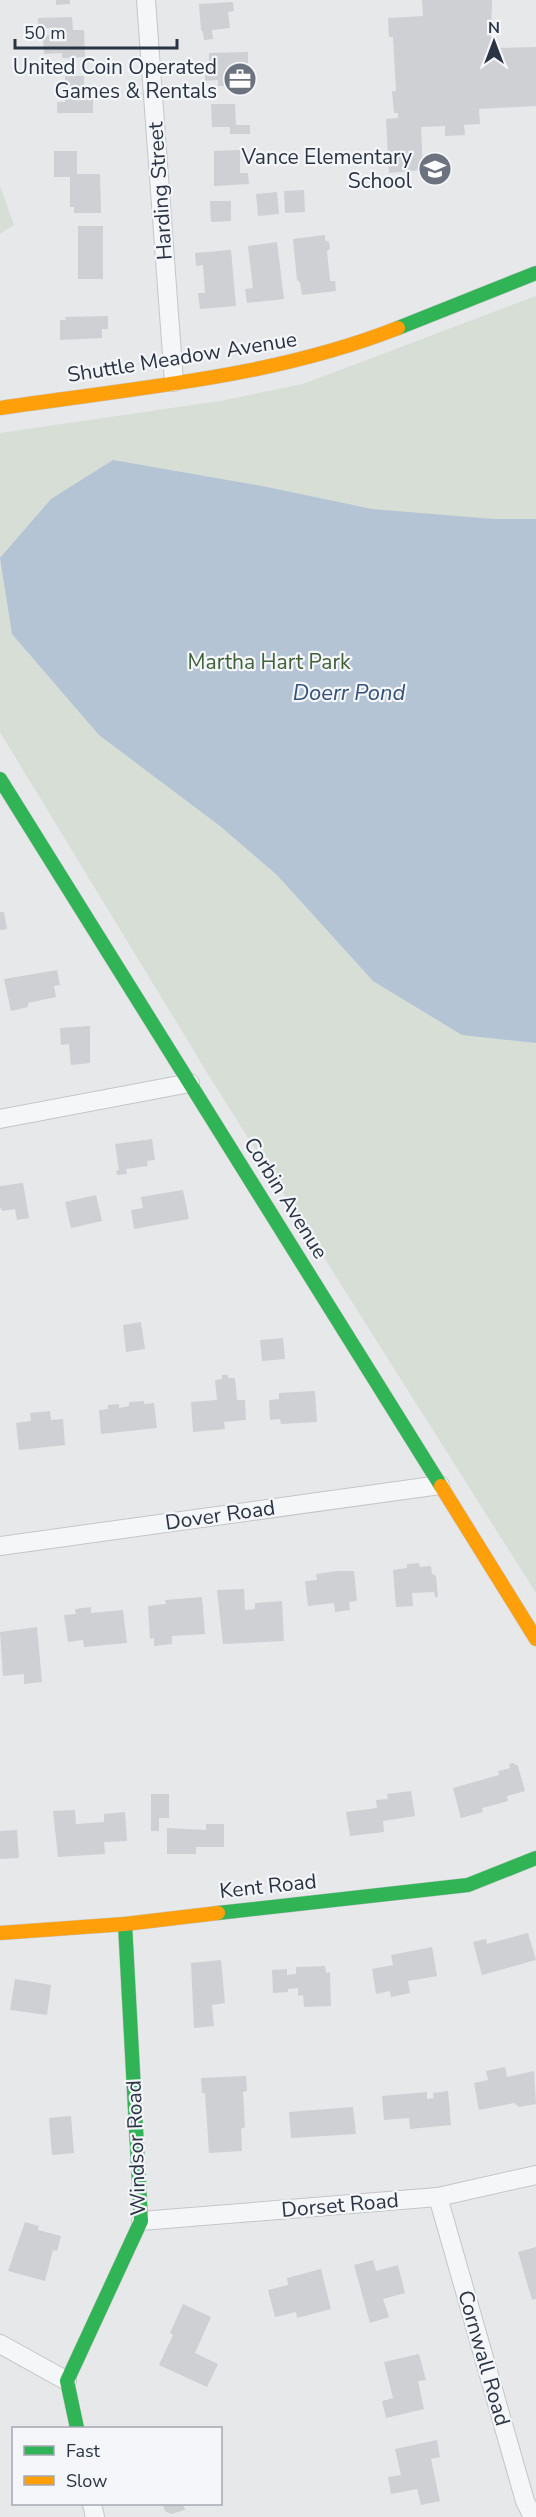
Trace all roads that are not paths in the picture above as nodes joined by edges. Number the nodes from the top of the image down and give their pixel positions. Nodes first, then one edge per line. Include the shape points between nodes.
1 (146, 0) edge
2 (536, 273) edge
3 (174, 382) junction
4 (0, 408) edge
5 (0, 779) edge
6 (190, 1083) junction
7 (0, 1119) edge
8 (440, 1485) junction
9 (0, 1546) edge
10 (536, 1639) edge
11 (536, 1858) edge
12 (125, 1924) junction
13 (0, 1933) edge
14 (536, 2175) edge
15 (438, 2197) junction
16 (141, 2221) junction
17 (0, 2344) edge
18 (67, 2381) junction
19 (77, 2427) edge
20 (533, 2517) edge

1 - 3 street, Harding Street
2 - 3 street, Shuttle Meadow Avenue via 379,335 311,357 253,371
3 - 4 street, Shuttle Meadow Avenue
5 - 6 street, Corbin Avenue
6 - 7 street
6 - 8 street, Corbin Avenue
8 - 9 street, Dover Road
8 - 10 street, Corbin Avenue
11 - 12 street, Kent Road via 468,1885
12 - 13 street, Kent Road
12 - 16 street, Windsor Road
14 - 15 street, Dorset Road
15 - 16 street, Dorset Road
15 - 20 street, Cornwall Road via 525,2501
16 - 18 street, Windsor Road
17 - 18 street
18 - 19 street

